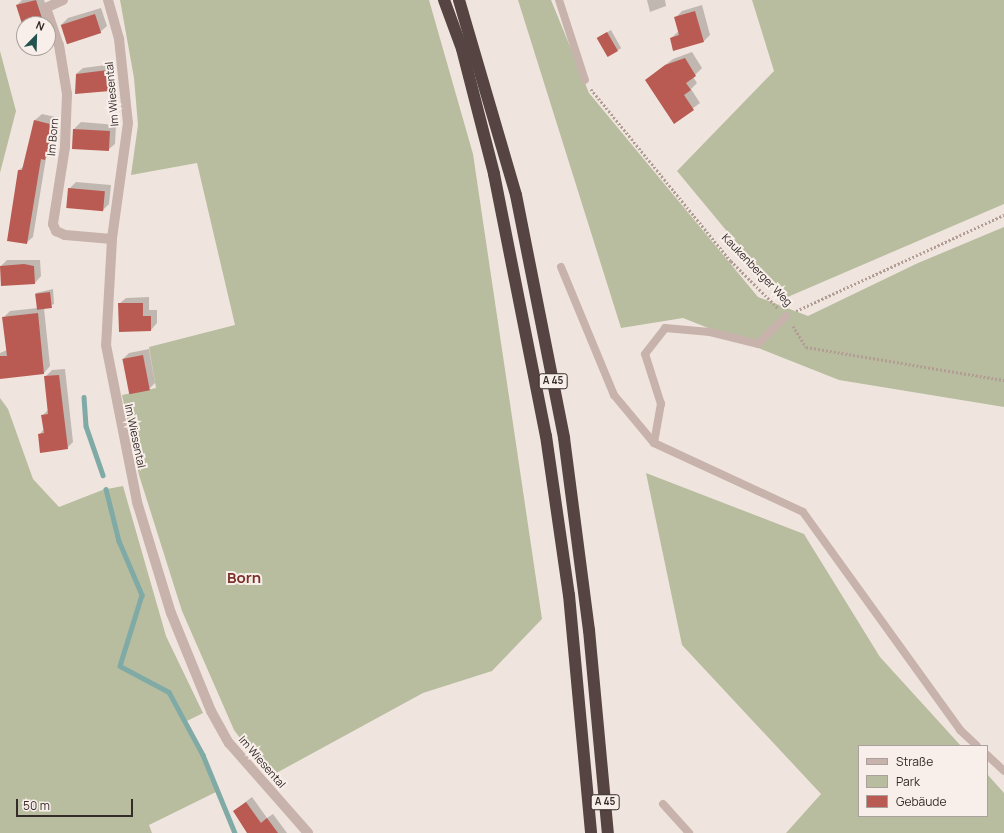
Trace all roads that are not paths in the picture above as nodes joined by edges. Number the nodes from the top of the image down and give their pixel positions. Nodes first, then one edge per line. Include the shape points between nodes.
1 (63, 0) edge
2 (108, 0) edge
3 (444, 0) edge
4 (459, 0) edge
5 (559, 0) edge
6 (585, 80) road end
7 (112, 239) junction
8 (561, 267) dead end
9 (786, 316) road end
10 (654, 443) junction
11 (976, 745) edge
12 (988, 756) edge
13 (1004, 770) edge
14 (664, 804) dead end
15 (308, 833) edge
16 (591, 833) edge
17 (608, 833) edge
18 (689, 833) edge

1 - 7 street, Im Born via 46,8 59,45 67,94 65,147 53,224 56,231 65,235
2 - 7 street, Im Wiesental via 119,39 128,123
3 - 16 highway, A 45 via 462,49 494,174 546,436 569,595
4 - 17 highway, A 45 via 516,195 564,438 589,630
5 - 6 lane
7 - 15 street, Im Wiesental via 106,338 114,395 137,502 170,613 211,711 229,743
8 - 10 lane via 614,396
9 - 10 lane via 758,344 710,332 665,328 645,354 661,404
10 - 11 lane via 803,512 960,730
12 - 13 lane
14 - 18 lane

